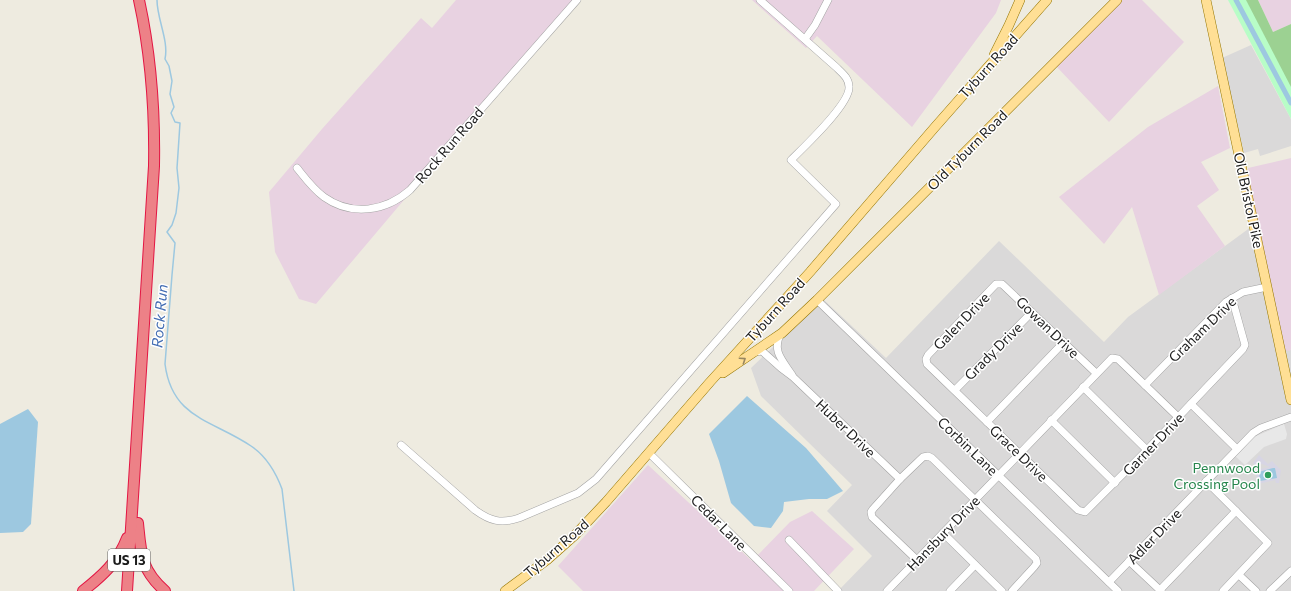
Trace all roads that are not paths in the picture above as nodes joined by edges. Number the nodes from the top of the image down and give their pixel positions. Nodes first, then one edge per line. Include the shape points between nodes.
1 (139, 0) edge
2 (145, 0) edge
3 (577, 0) edge
4 (760, 0) edge
5 (828, 0) edge
6 (1020, 0) edge
7 (1048, 0) edge
8 (1117, 0) edge
9 (1206, 0) edge
10 (804, 39) junction
11 (983, 72) junction
12 (297, 168) dead end
13 (998, 283) joint
14 (1267, 287) junction
15 (1232, 298) junction
16 (817, 300) junction
17 (1032, 312) junction
18 (782, 333) junction
19 (1064, 342) junction
20 (755, 352) junction
21 (926, 359) joint
22 (1096, 373) junction
23 (793, 376) junction
24 (710, 382) junction
25 (1289, 383) edge
26 (1145, 385) junction
27 (1083, 387) junction
28 (955, 390) junction
29 (1291, 400) edge
30 (1190, 404) junction
31 (1178, 417) junction
32 (1291, 417) edge
33 (1051, 420) junction
34 (987, 422) junction
35 (401, 445) dead end
36 (1237, 449) junction
37 (1147, 450) junction
38 (649, 453) junction
39 (1019, 453) junction
40 (998, 475) junction
41 (900, 479) junction
42 (1206, 481) junction
43 (1115, 483) junction
44 (975, 499) junction
45 (1236, 511) junction
46 (134, 526) junction
47 (942, 534) junction
48 (789, 540) dead end
49 (917, 560) junction
50 (1129, 561) junction
51 (975, 565) junction
52 (1291, 571) edge
53 (1239, 575) junction
54 (1109, 582) junction
55 (83, 591) edge
56 (127, 591) edge
57 (133, 591) edge
58 (165, 591) edge
59 (505, 591) edge
60 (789, 591) edge
61 (838, 591) edge
62 (887, 591) edge
63 (950, 591) edge
64 (1002, 591) edge
65 (1012, 591) edge
66 (1118, 591) edge
67 (1160, 591) edge
68 (1223, 591) edge
69 (1256, 591) edge
70 (1270, 591) edge

1 - 46 highway, US 13 via 151,77 154,148
2 - 46 highway, US 13 via 157,77 161,148
3 - 12 street, Rock Run Road via 410,190 398,199 374,209 341,206 317,191
4 - 10 street
5 - 10 street
6 - 11 main road
7 - 11 main road, Tyburn Road
8 - 16 main road, Old Tyburn Road
9 - 14 main road, Old Bristol Pike
10 - 35 street via 846,77 850,89 844,103 791,160 836,204 596,479 578,493 514,520 500,522 475,510
11 - 24 main road, Tyburn Road via 810,272
13 - 17 street, Gowan Drive
13 - 21 street, Galen Drive
14 - 15 street, Graham Drive via 1243,292
14 - 25 main road, Old Bristol Pike
15 - 26 street, Graham Drive
15 - 30 street, Garner Drive via 1245,346
16 - 18 main road, Old Tyburn Road
16 - 40 street, Corbin Lane
17 - 19 street, Gowan Drive
17 - 28 street, Grady Drive
18 - 20 main road, Old Tyburn Road
18 - 23 street, Huber Drive via 777,342 777,349
19 - 22 street, Gowan Drive
19 - 34 street
20 - 23 street, Huber Drive via 762,351
24 -> 20 main road, Old Tyburn Road
21 - 28 street, Grace Drive
22 - 26 street, Hansbury Drive via 1110,359 1115,358
22 - 27 street, Hansbury Drive
23 - 41 street, Huber Drive
24 - 38 main road, Tyburn Road
25 - 29 main road, Old Bristol Pike
26 - 31 street
27 - 33 street, Hansbury Drive
27 - 37 street
28 - 34 street, Grace Drive
30 - 31 street, Garner Drive
30 - 36 street, Garner Drive
31 - 37 street, Garner Drive
32 - 36 street, Adler Drive via 1256,430
33 - 39 street, Hansbury Drive
33 - 43 street
34 - 39 street, Grace Drive
36 - 42 street, Adler Drive
37 - 43 street, Garner Drive
38 - 59 main road, Tyburn Road via 574,536
38 - 60 street, Cedar Lane
39 - 40 street, Hansbury Drive
39 - 43 street, Grace Drive via 1081,512 1088,510
40 - 44 street, Hansbury Drive
40 - 54 street, Corbin Lane
41 - 44 street via 923,457 928,456
41 - 49 street via 872,509 872,517
42 - 45 street
42 - 50 street, Adler Drive
44 - 47 street, Hansbury Drive
44 - 65 street via 1035,557 1037,563
45 - 53 street via 1268,543
45 - 67 street
46 - 55 highway via 112,565
46 - 56 highway, US 13
46 - 57 highway, US 13
46 - 58 highway via 145,566 152,578
47 - 49 street, Hansbury Drive
47 - 51 street
48 - 61 street
49 - 62 street, Hansbury Drive
50 - 54 street, Adler Drive
50 - 67 street
51 - 63 street
51 - 64 street
52 - 70 street
53 - 68 street
53 - 69 street
54 - 66 street, Corbin Lane

